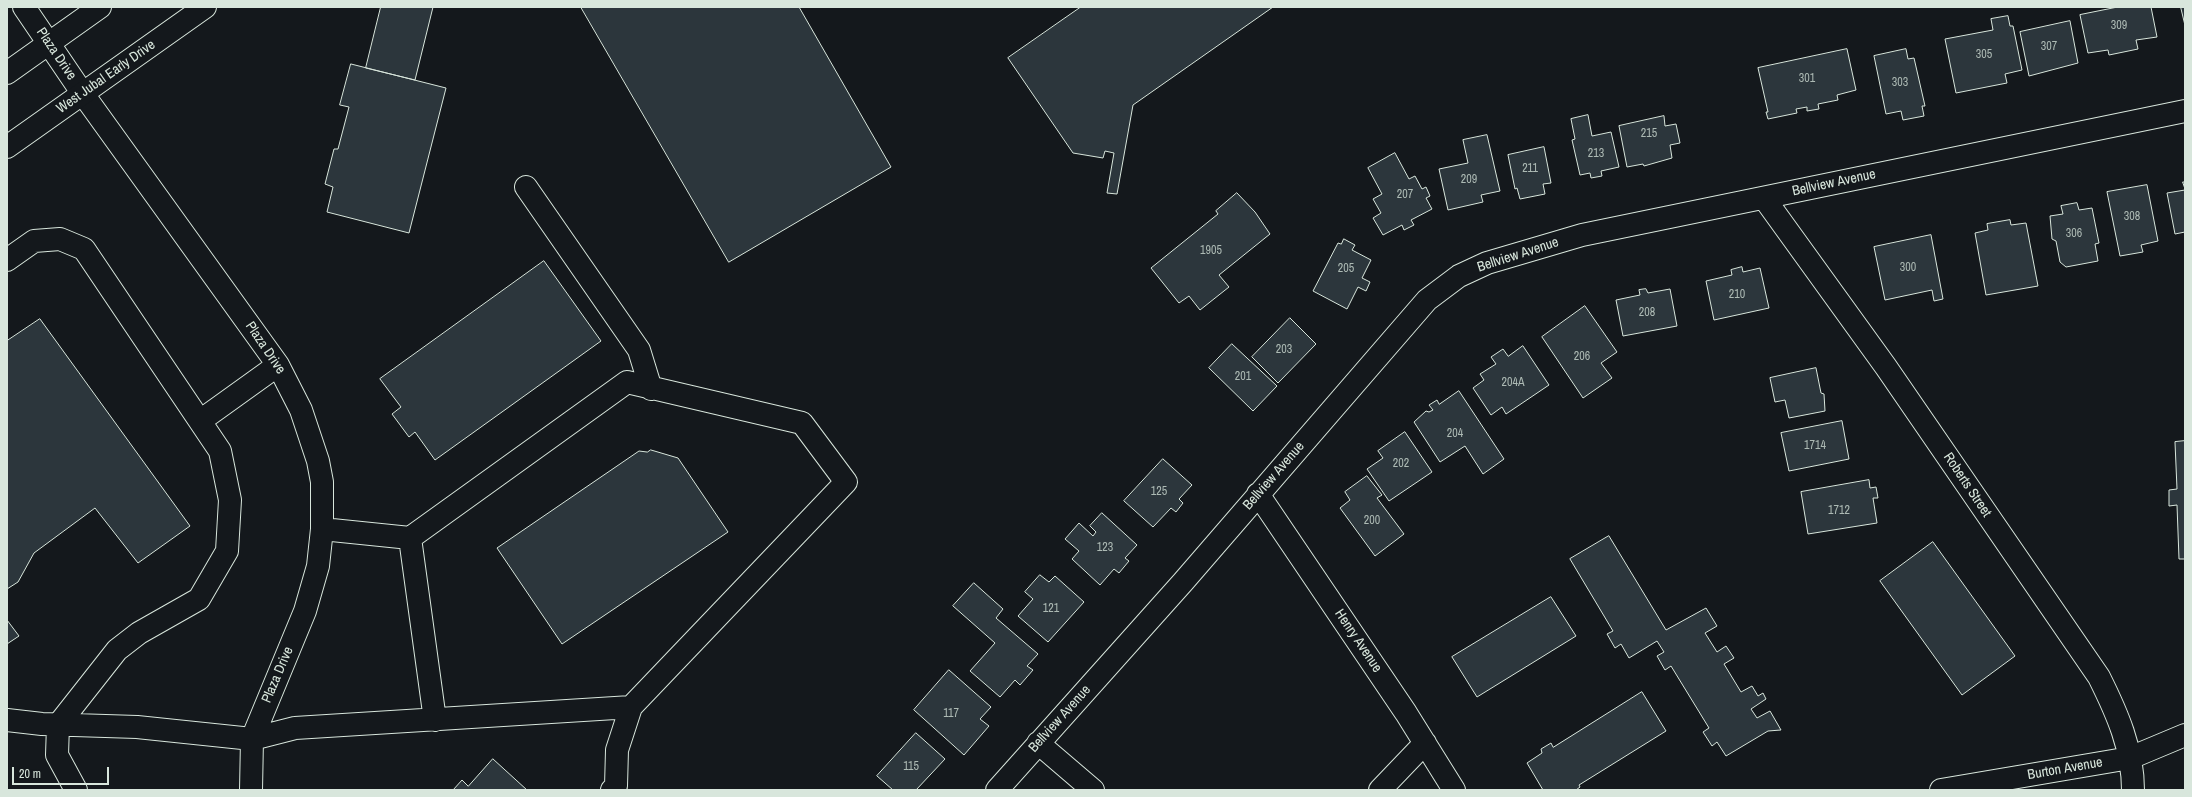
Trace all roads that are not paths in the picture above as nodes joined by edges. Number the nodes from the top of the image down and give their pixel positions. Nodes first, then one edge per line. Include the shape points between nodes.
1 (24, 7) edge
2 (100, 7) edge
3 (205, 7) edge
4 (49, 43) junction
5 (7, 73) edge
6 (83, 94) junction
7 (2185, 111) edge
8 (7, 147) edge
9 (526, 187) dead end
10 (1764, 198) junction
11 (7, 260) edge
12 (278, 365) junction
13 (651, 389) junction
14 (200, 421) junction
15 (1258, 494) junction
16 (322, 529) junction
17 (410, 538) junction
18 (631, 707) junction
19 (7, 720) edge
20 (435, 720) junction
21 (58, 724) junction
22 (2185, 735) edge
23 (252, 739) junction
24 (1038, 743) junction
25 (1425, 743) junction
26 (2130, 758) junction
27 (70, 788) edge
28 (251, 790) edge
29 (612, 790) edge
30 (997, 790) edge
31 (1092, 790) edge
32 (1380, 790) edge
33 (1454, 790) edge
34 (1941, 790) edge
35 (2133, 790) edge

1 - 4 street, Plaza Drive
2 - 4 street
3 - 6 street, West Jubal Early Drive
4 - 5 street
4 - 6 street, Plaza Drive
6 - 8 street, West Jubal Early Drive
6 - 12 street, Plaza Drive
7 - 10 street, Bellview Avenue
9 - 13 street via 639,350
10 - 15 street, Bellview Avenue via 1582,235 1487,263 1459,276 1427,300
10 - 26 street, Roberts Street via 1886,367 2099,677 2118,716
11 - 14 street via 34,241 60,239 84,249
12 - 14 street
12 - 16 street, Plaza Drive via 301,410 318,461 322,482
13 - 17 street via 627,382
13 - 18 street via 802,423 846,482
14 - 21 street via 220,451 230,500 227,551 199,599 139,633 117,650
15 - 24 street, Bellview Avenue
15 - 25 street, Henry Avenue
16 - 17 street
16 - 23 street, Plaza Drive via 318,566 305,611
17 - 20 street
18 - 20 street
18 - 29 street via 616,750 616,786
19 - 21 street
20 - 23 street via 295,728
21 - 23 street via 137,727
21 - 27 street via 57,755
22 - 26 street, Burton Avenue
23 - 28 street
24 - 30 street, Bellview Avenue
24 - 31 street
25 - 32 street
25 - 33 street, Henry Avenue
26 - 34 street, Burton Avenue
26 - 35 street, Roberts Street

